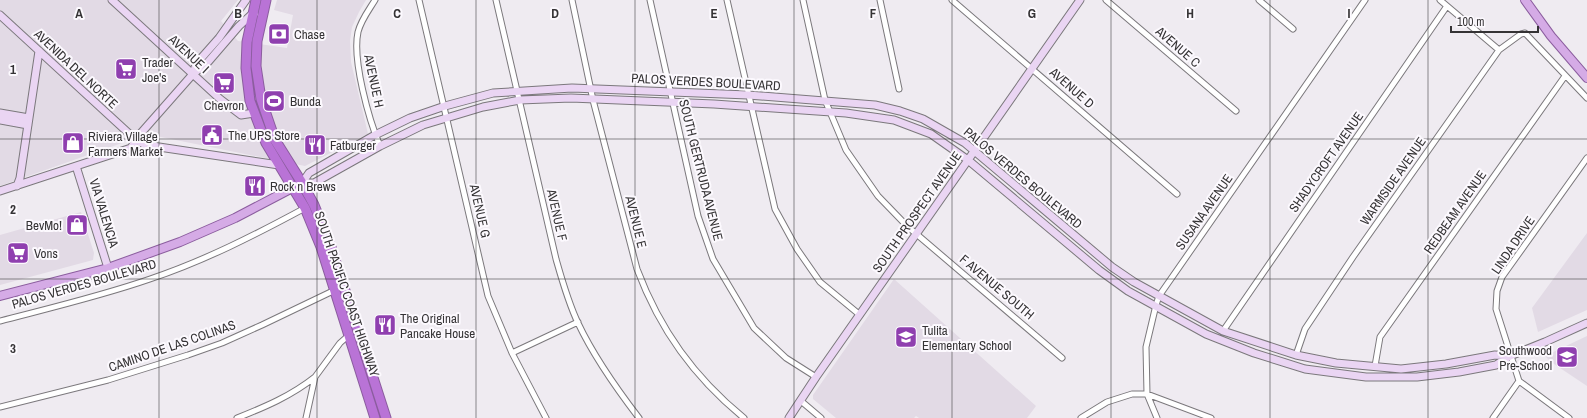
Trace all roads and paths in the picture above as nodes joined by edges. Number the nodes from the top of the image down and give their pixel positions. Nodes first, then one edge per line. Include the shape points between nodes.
1 (112, 0) edge
2 (246, 0) edge
3 (256, 0) edge
4 (266, 0) edge
5 (375, 0) edge
6 (419, 0) edge
7 (496, 0) edge
8 (572, 0) edge
9 (650, 0) edge
10 (727, 0) edge
11 (803, 0) edge
12 (880, 0) edge
13 (952, 0) edge
14 (1080, 0) edge
15 (1106, 0) edge
16 (1259, 0) edge
17 (1365, 0) edge
18 (1440, 0) edge
19 (1525, 0) edge
20 (1447, 6) junction
21 (262, 13) junction
22 (251, 15) junction
23 (0, 16) edge
24 (1293, 29) dead end
25 (1499, 50) junction
26 (39, 51) junction
27 (1032, 68) junction
28 (193, 74) junction
29 (1565, 76) junction
30 (1587, 78) edge
31 (591, 89) junction
32 (899, 89) dead end
33 (518, 90) junction
34 (670, 91) junction
35 (748, 95) junction
36 (1587, 98) edge
37 (520, 100) junction
38 (593, 100) junction
39 (825, 100) junction
40 (672, 103) junction
41 (444, 106) junction
42 (750, 107) junction
43 (1236, 111) dead end
44 (830, 112) junction
45 (0, 113) edge
46 (254, 113) junction
47 (446, 117) junction
48 (0, 120) edge
49 (28, 122) junction
50 (272, 133) junction
51 (375, 135) junction
52 (136, 140) junction
53 (380, 146) junction
54 (974, 151) junction
55 (1587, 158) edge
56 (968, 160) junction
57 (279, 165) junction
58 (76, 166) junction
59 (302, 183) junction
60 (17, 186) junction
61 (293, 187) junction
62 (0, 191) edge
63 (1177, 194) dead end
64 (305, 208) junction
65 (917, 234) junction
66 (108, 268) junction
67 (339, 288) junction
68 (0, 296) edge
69 (1159, 296) junction
70 (1156, 305) junction
71 (860, 315) junction
72 (0, 321) edge
73 (578, 322) junction
74 (1587, 323) edge
75 (1223, 331) junction
76 (358, 333) junction
77 (348, 335) junction
78 (1261, 343) junction
79 (512, 353) junction
80 (1258, 354) junction
81 (1296, 355) junction
82 (1510, 356) junction
83 (1062, 358) dead end
84 (1336, 363) junction
85 (1375, 366) junction
86 (1417, 368) junction
87 (1335, 373) junction
88 (314, 377) junction
89 (816, 377) junction
90 (1417, 377) junction
91 (1519, 381) junction
92 (1147, 394) junction
93 (801, 401) junction
94 (0, 407) edge
95 (237, 418) edge
96 (306, 418) edge
97 (375, 418) edge
98 (386, 418) edge
99 (546, 418) edge
100 (639, 418) edge
101 (744, 418) edge
102 (789, 418) edge
103 (821, 418) edge
104 (1081, 418) edge
105 (1157, 418) edge
106 (1211, 418) edge
107 (1493, 418) edge
108 (1569, 418) edge

1 - 28 main road, AVENUE I
2 - 28 main road via 219,38 196,64
3 - 22 highway, SOUTH PACIFIC COAST HIGHWAY
4 - 21 highway, SOUTH PACIFIC COAST HIGHWAY
5 - 51 street, AVENUE H via 360,25 356,45 358,70
6 - 41 street, AVENUE G
7 - 33 street, AVENUE F
8 - 31 street, AVENUE E
9 - 34 street, SOUTH GERTRUDA AVENUE
10 - 35 street
11 - 39 street, F AVENUE SOUTH
12 - 32 street
13 - 27 street, AVENUE D
14 - 27 main road, SOUTH PROSPECT AVENUE
15 - 43 street, AVENUE C
16 - 24 street
17 - 69 street, SUSANA AVENUE
18 - 20 street
19 - 30 main road via 1551,36
20 - 25 street
20 - 75 street, SHADYCROFT AVENUE
21 - 22 main road
21 - 50 highway, SOUTH PACIFIC COAST HIGHWAY via 256,66 261,99
22 - 28 main road via 208,62
22 - 46 highway, SOUTH PACIFIC COAST HIGHWAY via 246,68
23 - 26 main road, AVENIDA DEL NORTE
25 - 29 street, WARMSIDE AVENUE via 1525,33
25 - 81 street, WARMSIDE AVENUE via 1305,328
26 - 49 main road
26 - 52 main road, AVENIDA DEL NORTE
27 - 54 main road, SOUTH PROSPECT AVENUE
27 - 63 street, AVENUE D
28 - 46 main road, AVENUE I via 241,115
28 - 52 main road
29 - 36 street
29 - 85 street, REDBEAM AVENUE via 1380,337
31 - 33 main road, PALOS VERDES BOULEVARD
31 - 34 main road, PALOS VERDES BOULEVARD
31 - 38 street, AVENUE E
33 - 37 street, AVENUE F
33 - 41 main road, PALOS VERDES BOULEVARD via 493,93
34 - 35 main road, PALOS VERDES BOULEVARD
34 - 40 street, SOUTH GERTRUDA AVENUE
35 - 39 main road, PALOS VERDES BOULEVARD
35 - 42 street
37 - 38 main road, PALOS VERDES BOULEVARD
37 - 47 main road, PALOS VERDES BOULEVARD
37 - 73 street, AVENUE F via 556,259
38 - 40 main road, PALOS VERDES BOULEVARD
38 - 101 street, AVENUE E via 644,289 682,354 709,387
39 - 44 street, F AVENUE SOUTH
39 - 54 main road, PALOS VERDES BOULEVARD via 875,105 900,111 939,127
40 - 42 main road, PALOS VERDES BOULEVARD
40 - 89 street, SOUTH GERTRUDA AVENUE via 698,216 713,259 754,328 786,358
41 - 47 street, AVENUE G
41 - 51 main road, PALOS VERDES BOULEVARD via 410,118
42 - 44 main road, PALOS VERDES BOULEVARD
42 - 71 street via 775,209 797,249 820,282
44 - 56 main road, PALOS VERDES BOULEVARD via 894,120 931,134
44 - 65 street, F AVENUE SOUTH via 846,150 878,196
45 - 49 main road
46 - 50 highway via 260,114 267,132
46 - 57 highway, SOUTH PACIFIC COAST HIGHWAY via 266,143
47 - 53 main road, PALOS VERDES BOULEVARD
47 - 79 street, AVENUE G via 488,296
48 - 49 main road
49 - 60 main road
50 - 59 highway, SOUTH PACIFIC COAST HIGHWAY
51 - 53 street, AVENUE H
51 - 59 main road, PALOS VERDES BOULEVARD via 308,173
52 - 57 main road via 153,146
52 - 58 main road via 131,148
53 - 59 main road, PALOS VERDES BOULEVARD via 314,183
54 - 56 main road, SOUTH PROSPECT AVENUE
54 - 69 main road, PALOS VERDES BOULEVARD via 1112,267
55 - 82 street, LINDA DRIVE via 1502,277 1497,291 1496,309
56 - 65 main road, SOUTH PROSPECT AVENUE
56 - 70 main road, PALOS VERDES BOULEVARD via 1099,270 1128,291
57 - 61 highway, SOUTH PACIFIC COAST HIGHWAY
58 - 60 main road
58 - 66 main road, VIA VALENCIA
59 - 61 main road, PALOS VERDES BOULEVARD
59 - 67 highway, SOUTH PACIFIC COAST HIGHWAY via 330,244
60 - 62 main road
61 - 64 highway, SOUTH PACIFIC COAST HIGHWAY
61 - 66 main road, PALOS VERDES BOULEVARD via 207,231
64 - 67 highway, SOUTH PACIFIC COAST HIGHWAY
64 - 72 street, PALOS VERDES BOULEVARD via 222,250 151,279
65 - 71 main road, SOUTH PROSPECT AVENUE
65 - 83 street, F AVENUE SOUTH
66 - 68 main road, PALOS VERDES BOULEVARD
67 - 76 highway, SOUTH PACIFIC COAST HIGHWAY
67 - 77 highway, SOUTH PACIFIC COAST HIGHWAY
67 - 94 street, CAMINO DE LAS COLINAS via 222,343 188,355 108,380
69 - 70 street, SUSANA AVENUE
69 - 75 main road, PALOS VERDES BOULEVARD
70 - 80 main road, PALOS VERDES BOULEVARD via 1206,334
70 - 92 street, SUSANA AVENUE via 1146,347
71 - 89 main road, SOUTH PROSPECT AVENUE
73 - 79 street
73 - 100 street, AVENUE F via 611,381
74 - 82 main road, PALOS VERDES BOULEVARD
75 - 78 main road, PALOS VERDES BOULEVARD
76 - 77 street
76 - 98 highway, SOUTH PACIFIC COAST HIGHWAY
77 - 88 street
77 - 97 highway, SOUTH PACIFIC COAST HIGHWAY
78 - 80 main road
78 - 81 main road, PALOS VERDES BOULEVARD
79 - 99 street, AVENUE G
80 - 87 main road, PALOS VERDES BOULEVARD via 1305,369
81 - 84 main road, PALOS VERDES BOULEVARD
82 - 86 main road, PALOS VERDES BOULEVARD via 1495,355
82 - 90 main road, PALOS VERDES BOULEVARD via 1496,365
82 - 91 street, LINDA DRIVE
84 - 85 main road, PALOS VERDES BOULEVARD
84 - 87 main road
85 - 86 main road, PALOS VERDES BOULEVARD
86 - 90 main road
87 - 90 main road, PALOS VERDES BOULEVARD via 1366,377
88 - 95 street via 287,397
88 - 96 street
89 - 93 main road, SOUTH PROSPECT AVENUE
91 - 107 street
91 - 108 street
92 - 104 street via 1132,394 1107,402
92 - 105 street
92 - 106 street
93 - 102 main road, SOUTH PROSPECT AVENUE
93 - 103 street

